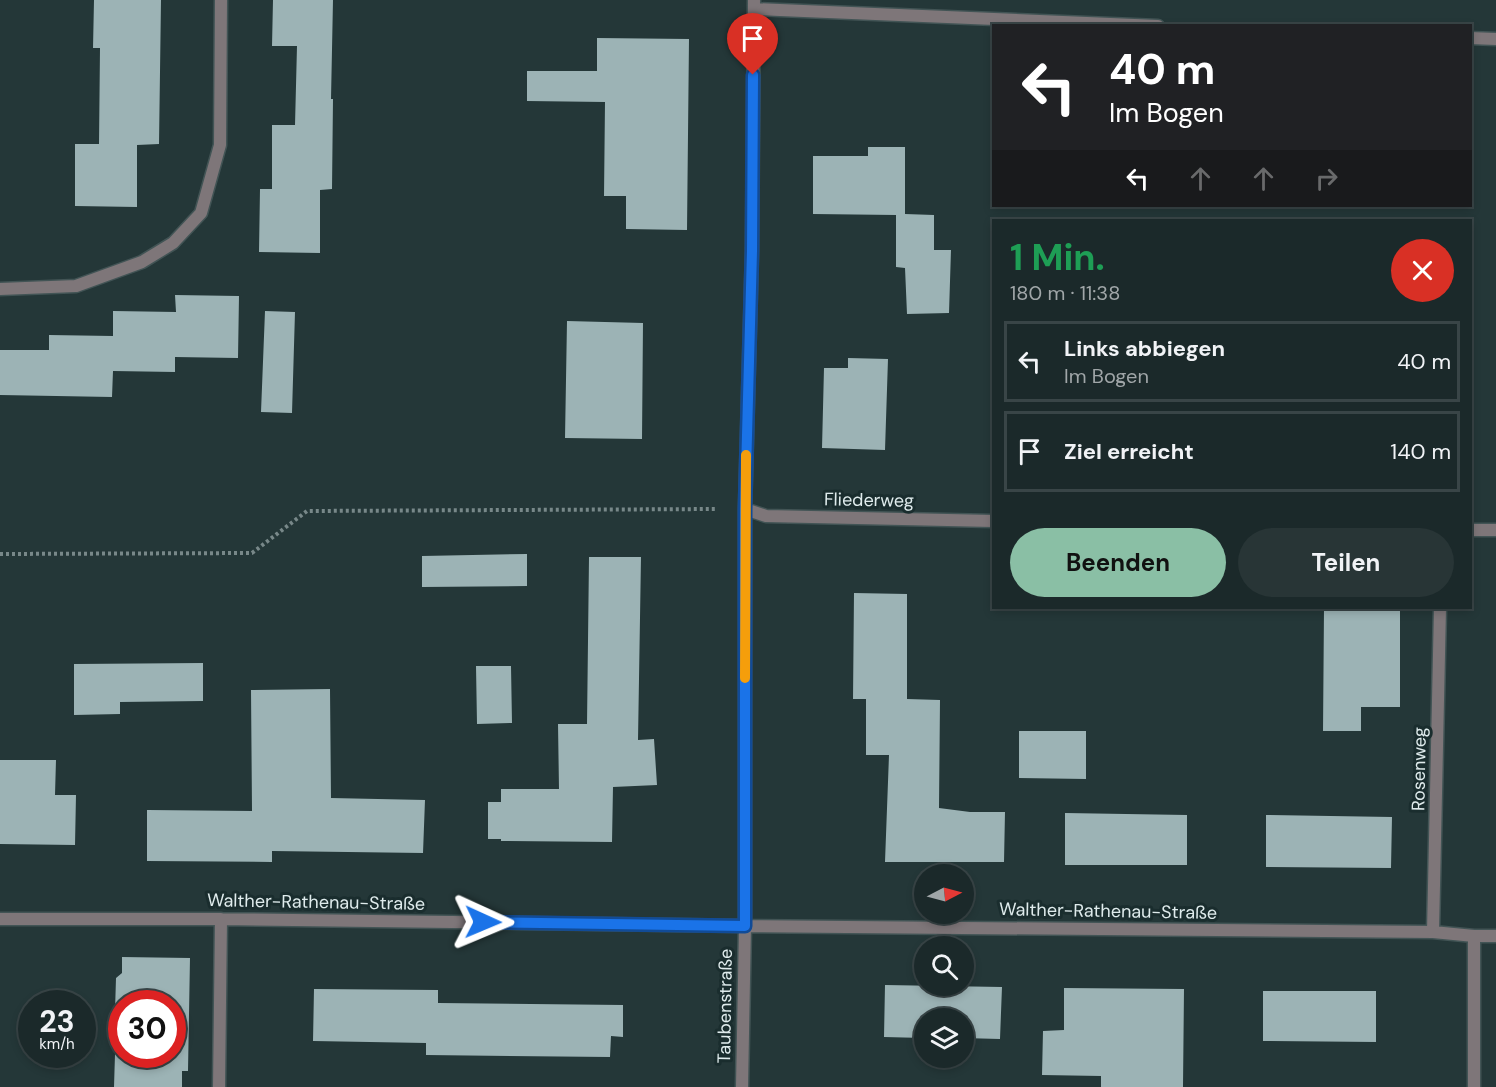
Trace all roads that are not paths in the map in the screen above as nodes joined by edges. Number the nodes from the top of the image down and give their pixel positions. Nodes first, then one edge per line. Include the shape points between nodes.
1 (221, 0) edge
2 (754, 4) edge
3 (1121, 24) edge
4 (1472, 38) edge
5 (1496, 39) edge
6 (0, 289) edge
7 (745, 509) junction
8 (992, 520) edge
9 (1472, 530) edge
10 (1496, 530) edge
11 (1440, 609) edge
12 (0, 919) edge
13 (221, 919) junction
14 (745, 926) junction
15 (1434, 932) junction
16 (1474, 936) junction
17 (1496, 936) edge
18 (219, 1087) edge
19 (742, 1087) edge
20 (1474, 1087) edge

1 - 6 street via 220,145 201,213 173,243 142,262 76,286
2 - 3 street
2 - 7 street, Taubenstraße
4 - 5 street
7 - 8 street, Fliederweg via 766,516
7 - 14 street, Taubenstraße
9 - 10 street
11 - 15 street, Rosenweg
12 - 13 street, Walther-Rathenau-Straße
13 - 14 street, Walther-Rathenau-Straße
13 - 18 street
14 - 15 street, Walther-Rathenau-Straße
14 - 19 street, Taubenstraße
15 - 16 street, Walther-Rathenau-Straße
16 - 17 street, Walther-Rathenau-Straße
16 - 20 street

